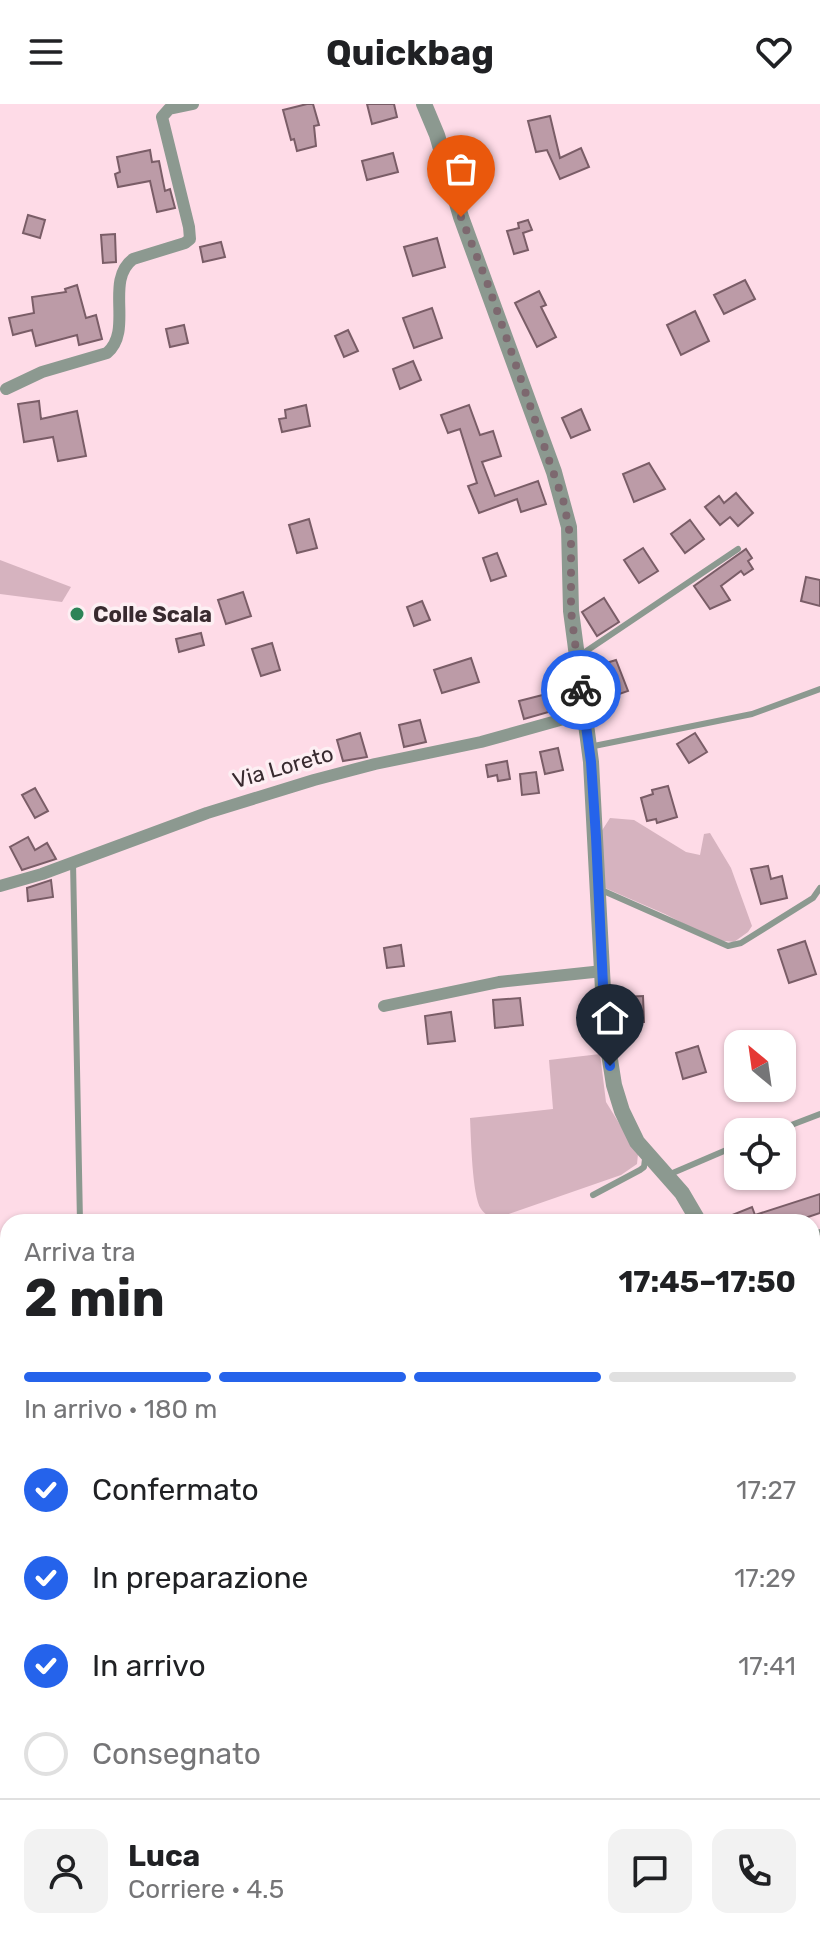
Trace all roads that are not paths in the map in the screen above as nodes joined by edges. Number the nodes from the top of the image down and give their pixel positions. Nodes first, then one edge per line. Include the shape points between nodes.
1 (193, 104) edge
2 (424, 104) edge
3 (6, 389) dead end
4 (738, 549) dead end
5 (576, 658) junction
6 (820, 689) edge
7 (585, 713) junction
8 (589, 747) junction
9 (73, 862) junction
10 (0, 886) edge
11 (820, 888) edge
12 (599, 889) junction
13 (603, 971) junction
14 (384, 1006) dead end
15 (820, 1114) edge
16 (796, 1123) edge
17 (644, 1151) junction
18 (724, 1151) edge
19 (666, 1176) junction
20 (593, 1195) dead end
21 (80, 1214) edge
22 (694, 1214) edge

1 - 3 street via 169,109 162,117 190,239 127,264 112,349
2 - 5 street via 564,503 571,540
4 - 5 lane
5 - 7 street
6 - 8 lane via 759,713
7 - 8 street
7 - 9 street, Via Loreto via 314,780
8 - 12 street
9 - 10 street, Via Loreto
9 - 21 lane
11 - 12 lane via 813,898 734,946
12 - 13 street
13 - 14 street via 499,982
13 - 17 street via 614,1085
15 - 16 lane
17 - 19 street
17 - 20 lane via 644,1167
18 - 19 lane
19 - 22 street

